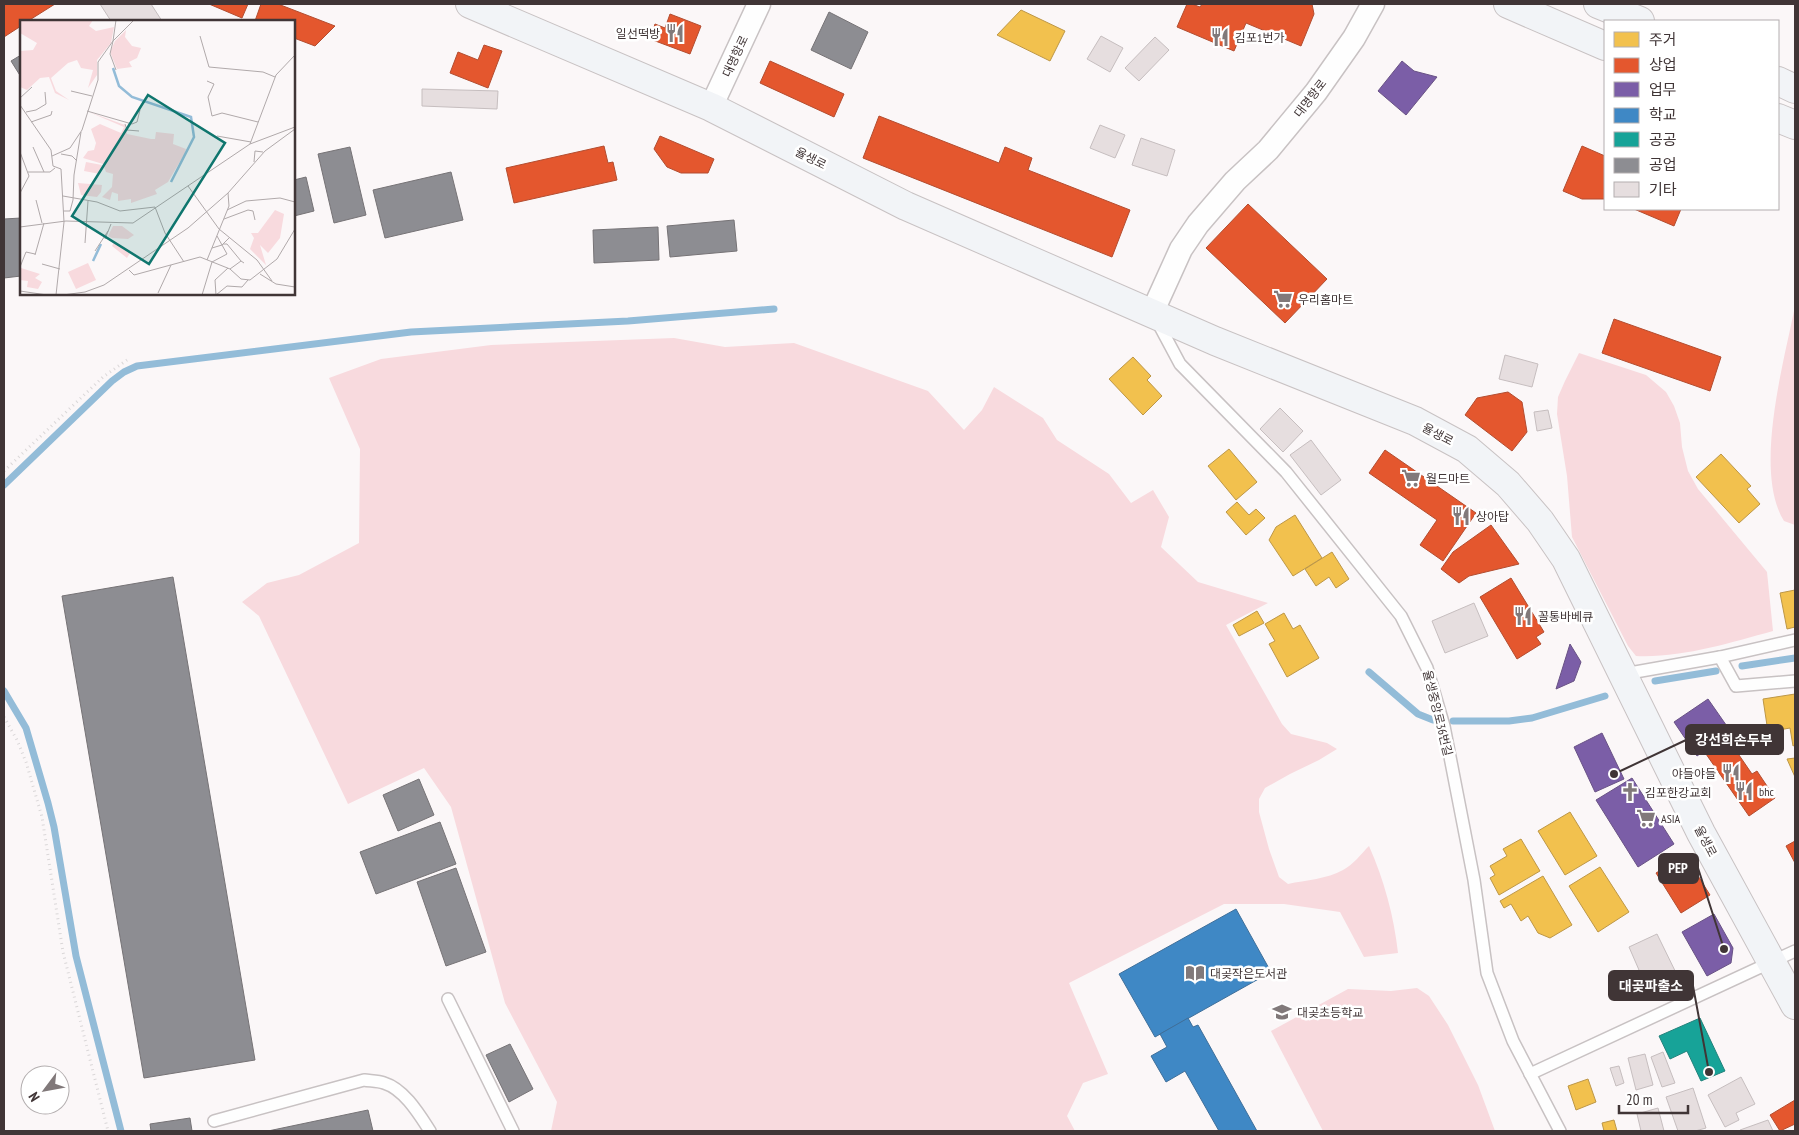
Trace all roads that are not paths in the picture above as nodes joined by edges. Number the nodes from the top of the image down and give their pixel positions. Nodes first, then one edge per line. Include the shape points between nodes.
1 (470, 4) edge
2 (759, 4) edge
3 (1372, 4) edge
4 (1508, 4) edge
5 (1598, 4) edge
6 (1638, 20) edge
7 (1604, 46) edge
8 (1779, 81) edge
9 (1795, 89) edge
10 (711, 108) junction
11 (1779, 118) edge
12 (1795, 125) edge
13 (1152, 313) junction
14 (1795, 640) edge
15 (1720, 657) junction
16 (1624, 674) junction
17 (1795, 681) edge
18 (1784, 956) edge
19 (448, 999) dead end
20 (1795, 1005) edge
21 (1530, 1074) junction
22 (214, 1121) dead end
23 (430, 1131) edge
24 (513, 1131) edge
25 (1560, 1131) edge

1 - 10 street, 율생로
2 - 10 street, 대명항로
3 - 13 street, 대명항로 via 1354,38 1316,92 1268,150 1235,181 1180,249
4 - 7 street
5 - 6 street
8 - 9 street
10 - 13 street, 율생로 via 906,206
11 - 12 street
13 - 16 street, 율생로 via 1415,421 1467,449 1508,484 1540,521 1566,559
13 - 21 lane, 율생중앙로36번길 via 1180,364 1286,472 1401,616 1428,668 1444,726 1474,880 1487,973 1513,1042
14 - 15 lane
15 - 16 lane
15 - 17 lane via 1736,686
16 - 18 street, 율생로 via 1701,834
18 - 20 street, 율생로
18 - 21 lane
19 - 24 lane
21 - 25 lane, 율생중앙로36번길
22 - 23 lane via 364,1080 385,1083 401,1093

